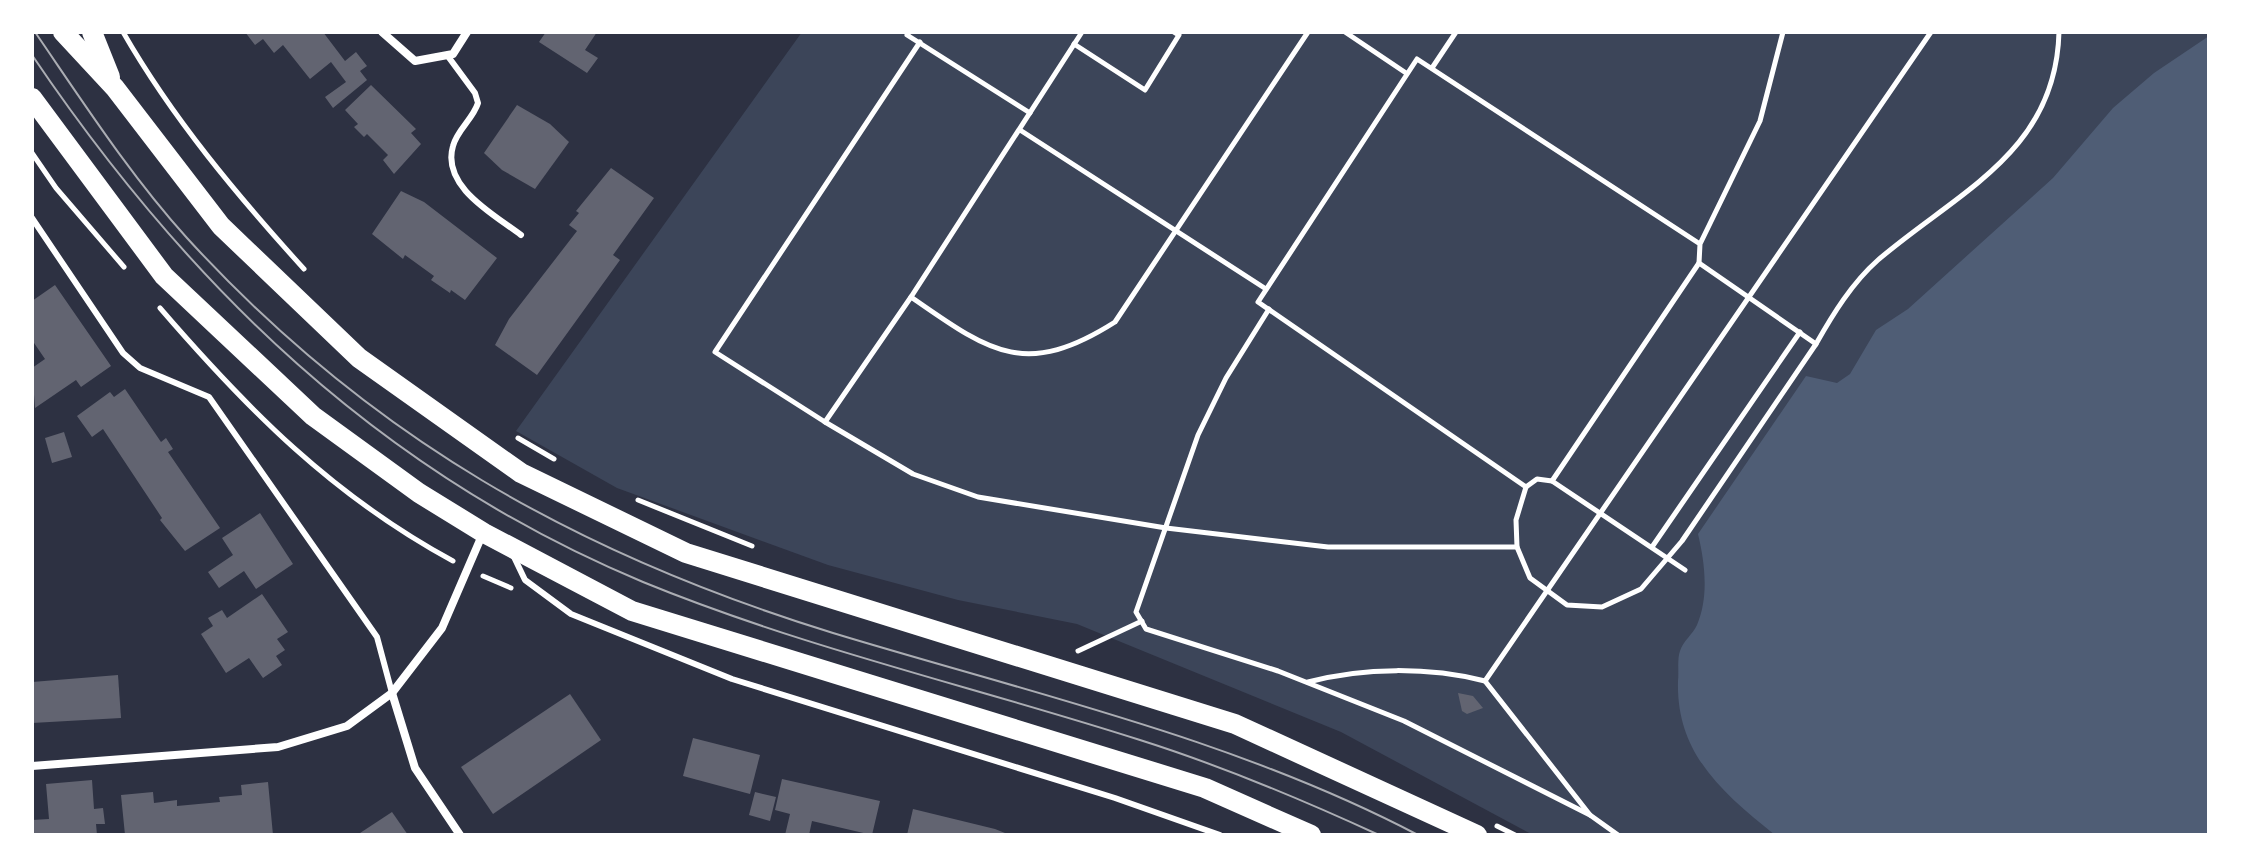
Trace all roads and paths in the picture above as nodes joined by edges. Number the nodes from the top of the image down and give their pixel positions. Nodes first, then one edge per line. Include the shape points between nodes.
1 (63, 32) edge
2 (92, 32) edge
3 (123, 32) edge
4 (382, 32) edge
5 (467, 32) edge
6 (909, 32) edge
7 (1082, 32) edge
8 (1174, 32) edge
9 (1308, 32) edge
10 (1345, 32) edge
11 (1456, 32) edge
12 (1783, 32) edge
13 (1931, 32) edge
14 (2059, 32) edge
15 (920, 42) junction
16 (1074, 44) junction
17 (447, 55) junction
18 (1432, 68) junction
19 (1406, 73) junction
20 (115, 88) junction
21 (32, 98) edge
22 (1030, 113) junction
23 (1020, 130) junction
24 (32, 218) edge
25 (1177, 231) junction
26 (521, 235) dead end
27 (1700, 244) junction
28 (1699, 263) junction
29 (310, 275) dead end
30 (1266, 289) junction
31 (1748, 296) junction
32 (911, 297) junction
33 (1269, 309) junction
34 (1800, 332) junction
35 (1816, 344) junction
36 (825, 422) junction
37 (515, 437) dead end
38 (565, 466) dead end
39 (1552, 481) junction
40 (1526, 487) junction
41 (634, 498) dead end
42 (1602, 515) junction
43 (1166, 528) junction
44 (484, 533) junction
45 (510, 546) junction
46 (1517, 547) junction
47 (1652, 547) junction
48 (766, 551) dead end
49 (1667, 558) junction
50 (1685, 570) dead end
51 (1548, 593) junction
52 (1142, 621) junction
53 (1076, 653) dead end
54 (1485, 681) junction
55 (1307, 682) junction
56 (392, 693) junction
57 (32, 766) edge
58 (1590, 815) junction
59 (460, 835) edge
60 (1220, 835) edge
61 (1311, 835) edge
62 (1477, 835) edge
63 (1618, 835) edge

1 - 20 main road
2 - 20 main road
3 - 29 path via 213,165
4 - 17 street via 415,61
5 - 17 street
6 - 15 path
7 - 16 path
8 - 16 path via 1179,35 1145,90
9 - 25 path
10 - 19 path
11 - 18 path
12 - 27 path via 1760,121
13 - 31 path
14 - 35 path via 2059,61 2046,104 2021,141 1984,181 1875,263 1838,306
15 - 22 path
15 - 36 path via 715,352
16 - 22 path
17 - 26 lane via 478,103 453,145 455,175 476,201
18 - 19 path via 1417,59
18 - 27 path
19 - 30 path
20 - 62 main road via 221,226 359,358 521,473 686,553 1235,724
21 - 44 main road via 164,276 313,416
22 - 23 path
23 - 25 path
23 - 32 path
24 - 56 lane via 123,353 140,368 209,397 377,637
25 - 30 path
25 - 32 path via 1115,322 1080,344 1038,355 1001,352
27 - 28 path
28 - 31 path
28 - 39 path
30 - 33 path via 1258,302
31 - 34 path
31 - 42 path
32 - 36 path
33 - 40 path
33 - 43 path via 1207,415
34 - 35 path
34 - 47 path
35 - 49 path
36 - 43 path via 913,474 978,497
37 - 38 path
39 - 40 path via 1537,479
39 - 42 path
40 - 46 path via 1516,520
41 - 48 path
42 - 47 path
42 - 51 path
43 - 46 path via 1328,547
43 - 52 path via 1136,612
44 - 45 main road
44 - 56 street via 442,628
45 - 60 lane via 525,580 571,614 732,679
45 - 61 main road via 632,611 1205,788
46 - 51 path via 1530,578
47 - 49 path
49 - 50 path
49 - 51 path via 1641,589 1602,607 1567,605
51 - 54 path
52 - 53 path
52 - 55 path via 1146,629
54 - 55 path via 1405,672 1341,673
54 - 58 path
55 - 58 path via 1404,721
56 - 57 street via 347,726 278,747
56 - 59 street via 415,768
58 - 63 path

